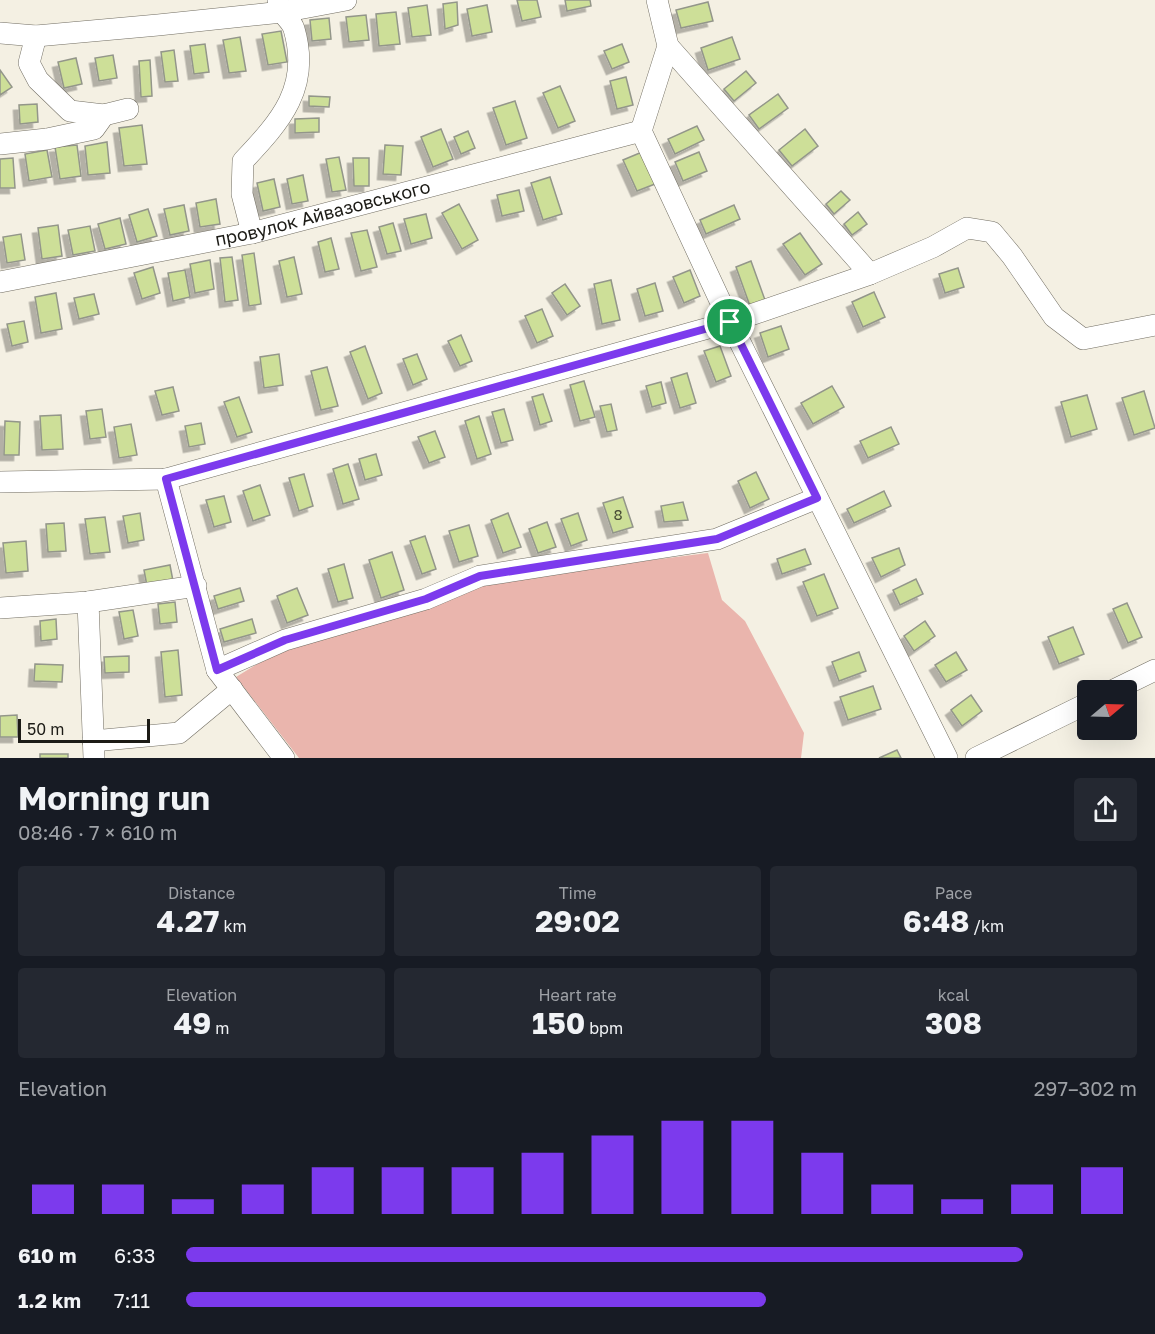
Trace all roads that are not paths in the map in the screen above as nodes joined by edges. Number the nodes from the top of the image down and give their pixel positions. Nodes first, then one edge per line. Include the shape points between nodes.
1 (346, 0) edge
2 (657, 0) edge
3 (280, 6) edge
4 (0, 33) edge
5 (36, 36) junction
6 (668, 46) junction
7 (129, 109) dead end
8 (104, 115) junction
9 (641, 131) junction
10 (0, 144) edge
11 (252, 233) junction
12 (870, 274) junction
13 (0, 282) edge
14 (730, 322) junction
15 (1155, 325) edge
16 (166, 479) junction
17 (0, 482) edge
18 (817, 498) junction
19 (196, 586) junction
20 (88, 602) junction
21 (0, 608) edge
22 (217, 670) junction
23 (1155, 670) edge
24 (1134, 680) edge
25 (232, 689) junction
26 (1077, 708) edge
27 (94, 749) edge
28 (284, 758) edge
29 (947, 758) edge
30 (976, 758) edge

1 - 3 street
2 - 6 street
3 - 5 street
3 - 11 street via 293,25 298,80 290,103 273,130 243,161 242,194
4 - 5 street
5 - 8 street via 29,63 38,80 70,111
6 - 9 street
6 - 12 street
7 - 8 street
8 - 10 street via 94,129
9 - 11 street, провулок Айвазовського
9 - 14 street
11 - 13 street, провулок Айвазовського
12 - 14 street
12 - 15 street via 967,228 992,232 1054,317 1083,339
14 - 16 street
14 - 18 street
16 - 17 street
16 - 19 street
18 - 22 street via 717,539 480,576 426,599 285,640
18 - 29 street
19 - 20 street
19 - 22 street
20 - 21 street
20 - 27 street
22 - 25 street
23 - 24 street
25 - 27 street via 179,733
25 - 28 street
26 - 30 street

